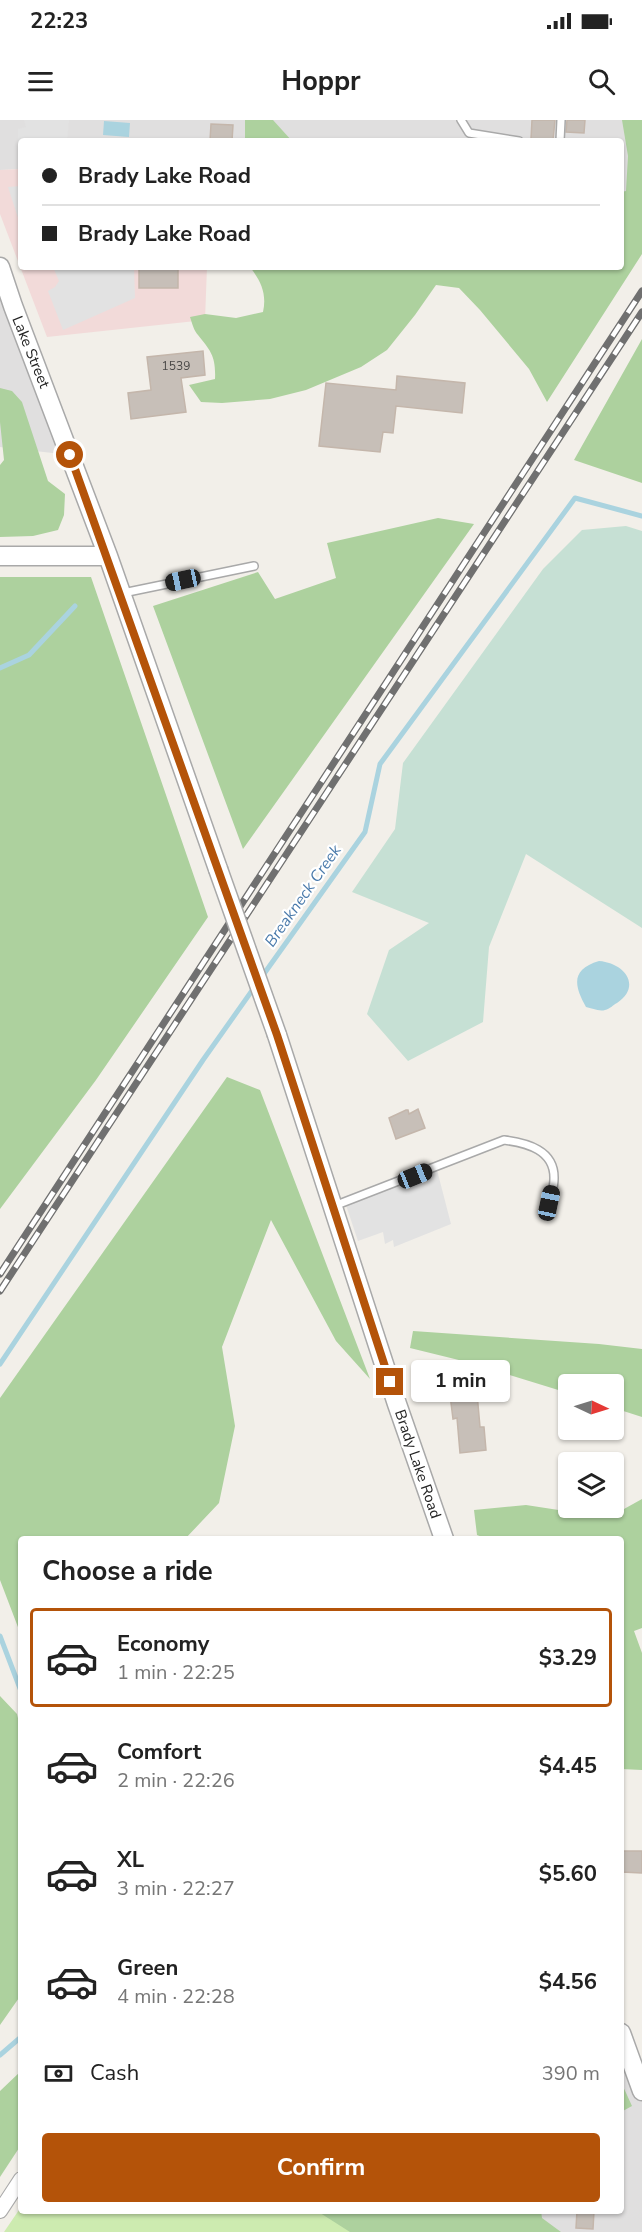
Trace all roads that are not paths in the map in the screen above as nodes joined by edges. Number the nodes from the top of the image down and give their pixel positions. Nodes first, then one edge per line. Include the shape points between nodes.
1 (461, 120) edge
2 (561, 120) edge
3 (500, 138) edge
4 (560, 138) edge
5 (0, 267) edge
6 (6, 306) edge
7 (51, 402) joint
8 (0, 556) edge
9 (108, 556) junction
10 (254, 566) dead end
11 (121, 594) junction
12 (549, 1203) dead end
13 (334, 1206) junction
14 (443, 1536) edge
15 (624, 2041) edge
16 (642, 2091) edge
17 (18, 2184) edge
18 (0, 2211) edge

1 - 3 lane via 469,133
2 - 4 lane
5 - 6 street, Lake Street
6 - 7 street, Lake Street
7 - 9 street, Brady Lake Road
8 - 9 street
9 - 11 street, Brady Lake Road
10 - 11 lane
11 - 13 street, Brady Lake Road, bridge
12 - 13 lane via 555,1178 550,1160 538,1148 504,1140
13 - 14 street, Brady Lake Road
15 - 16 street
17 - 18 street

